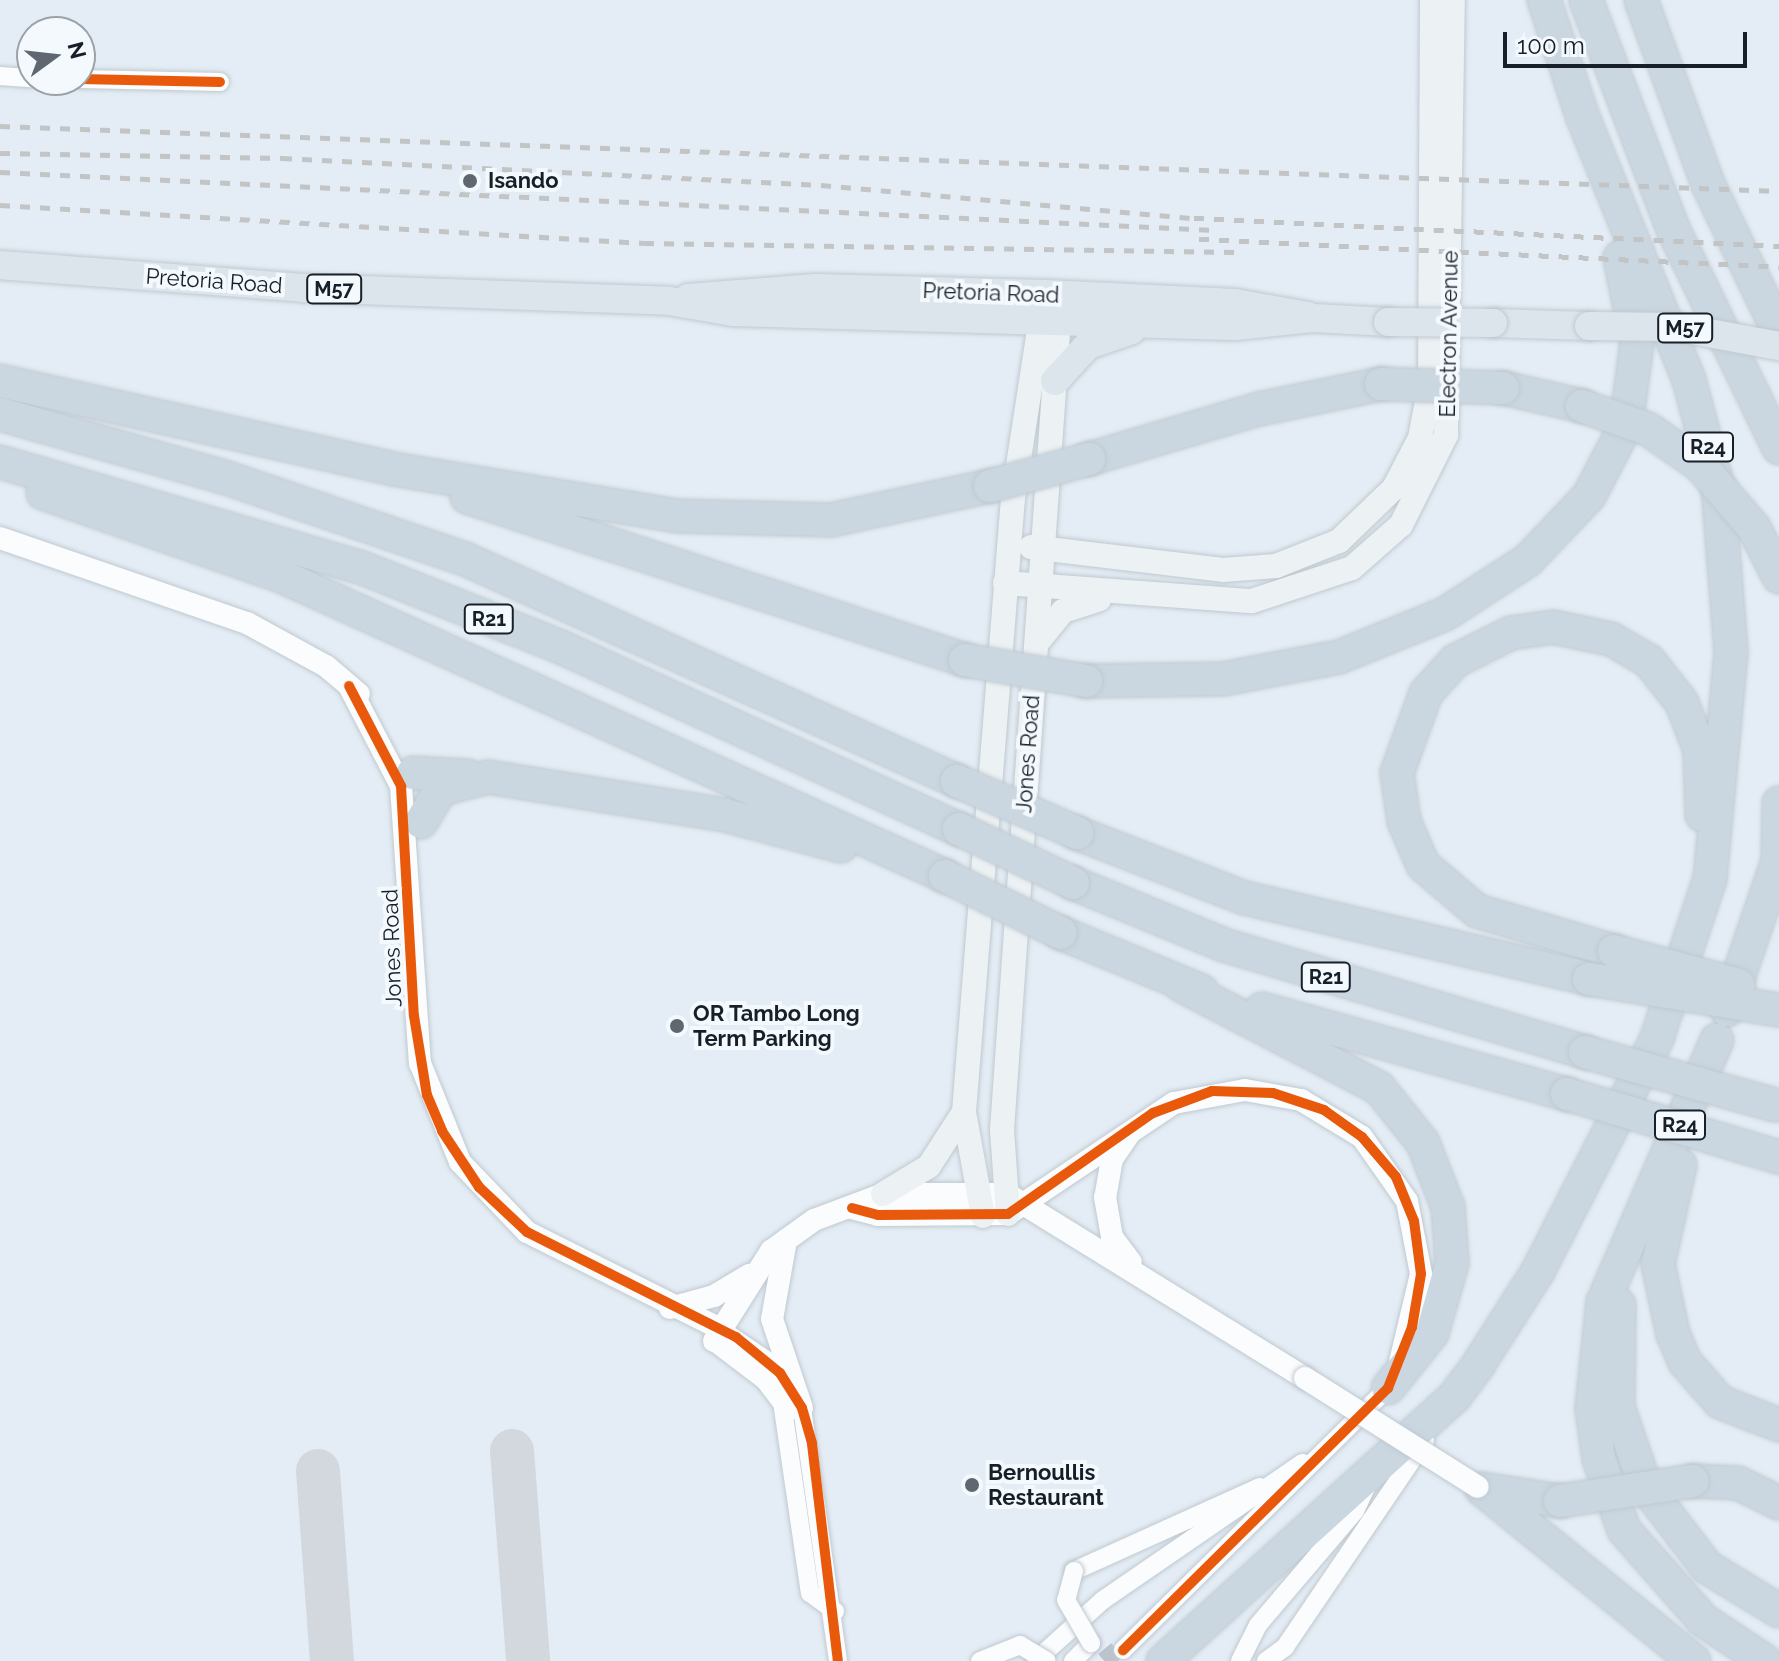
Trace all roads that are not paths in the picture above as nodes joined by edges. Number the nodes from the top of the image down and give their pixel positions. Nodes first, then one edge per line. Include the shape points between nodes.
1 (1432, 0) edge
2 (1453, 0) edge
3 (1544, 0) edge
4 (1586, 0) edge
5 (1641, 0) edge
6 (96, 79) edge
7 (220, 82) dead end
8 (0, 265) edge
9 (1052, 306) junction
10 (1313, 318) junction
11 (1156, 324) junction
12 (1779, 332) edge
13 (1779, 346) edge
14 (0, 381) edge
15 (1055, 381) junction
16 (0, 414) edge
17 (1779, 448) edge
18 (10, 465) edge
19 (393, 469) junction
20 (1048, 493) junction
21 (0, 538) edge
22 (1009, 544) junction
23 (1044, 548) junction
24 (1093, 554) junction
25 (1779, 577) edge
26 (1005, 583) junction
27 (1041, 587) junction
28 (1117, 596) junction
29 (1035, 646) junction
30 (349, 686) junction
31 (413, 773) junction
32 (475, 777) junction
33 (1779, 803) edge
34 (421, 822) junction
35 (1778, 860) edge
36 (914, 863) junction
37 (413, 912) junction
38 (1698, 918) junction
39 (1181, 985) junction
40 (1779, 996) edge
41 (1779, 1010) edge
42 (1717, 1040) junction
43 (1777, 1106) edge
44 (964, 1112) junction
45 (1137, 1123) junction
46 (1779, 1157) edge
47 (883, 1194) junction
48 (1014, 1204) junction
49 (982, 1205) junction
50 (852, 1208) junction
51 (1643, 1209) junction
52 (786, 1239) junction
53 (754, 1272) junction
54 (1151, 1281) junction
55 (670, 1308) junction
56 (711, 1331) junction
57 (1388, 1388) junction
58 (1455, 1396) junction
59 (792, 1405) junction
60 (1779, 1425) edge
61 (1333, 1445) junction
62 (1371, 1473) junction
63 (1279, 1479) junction
64 (1480, 1488) junction
65 (1779, 1503) edge
66 (835, 1611) junction
67 (1779, 1611) edge
68 (1120, 1650) tunnel mouth
69 (838, 1661) edge
70 (980, 1661) edge
71 (1035, 1661) edge
72 (1047, 1661) edge
73 (1073, 1661) edge
74 (1163, 1661) edge
75 (1240, 1661) edge
76 (1266, 1661) edge
77 (1694, 1661) edge
78 (1765, 1661) edge

1 - 24 main road, Electron Avenue via 1430,385 1410,465 1358,526 1300,560 1223,570
2 - 28 main road, Electron Avenue via 1450,403 1428,482 1377,549 1307,589 1240,602
3 - 19 highway, bridge via 1565,99 1634,311 1634,392 1603,475 1528,560 1395,638 1270,673 1086,681 965,660
3 - 38 highway, R24 via 1583,118 1689,380 1718,487 1729,591 1728,730 1719,837
4 - 17 highway via 1673,229
5 - 12 highway via 1708,184
6 - 7 street
8 - 9 main road, Pretoria Road / M57 via 303,288 669,301 724,291 816,288
9 - 10 main road, Pretoria Road / M57 via 1247,304
9 - 11 main road, Pretoria Road / M57
9 - 15 main road, Jones Road
9 - 22 main road, Jones Road
10 - 11 main road, Pretoria Road / M57 via 1274,326
10 - 13 main road, Pretoria Road / M57, bridge via 1677,327
11 - 15 main road via 1088,345
14 - 19 highway
15 - 20 main road, Jones Road
16 - 41 highway, R21, bridge via 207,471 465,559 957,781 1245,898 1589,979
18 - 36 highway via 46,496 281,576
18 - 43 highway, R21, bridge via 360,567 561,647 1073,883 1224,945
19 - 25 highway, bridge via 655,513 757,522 879,515 1259,409 1381,384 1503,388 1582,406 1648,429 1700,465 1754,528
20 - 23 main road, Jones Road
20 - 24 main road via 1064,534
21 - 30 street, Jones Road via 247,623
22 - 23 main road, Electron Avenue
22 - 26 main road, Jones Road
23 - 24 main road, Electron Avenue
23 - 27 main road, Jones Road
26 - 27 main road, Electron Avenue
26 - 44 main road, Jones Road
27 - 28 main road, Electron Avenue
27 - 29 main road, Jones Road
28 - 29 main road via 1063,611
29 - 48 main road, Jones Road via 1002,1130
30 - 31 street, Jones Road via 375,708
30 - 37 street, Jones Road via 401,786
31 - 32 highway
31 - 34 street, Jones Road
32 - 34 highway via 441,789
32 - 36 highway via 725,815
33 - 35 highway
34 - 37 street, Jones Road
35 - 42 highway, R24
36 - 39 highway, bridge
37 - 55 street, Jones Road via 420,1063 460,1162 527,1232
38 - 40 highway, bridge via 1700,750 1667,682 1628,648 1573,628 1532,628 1488,641 1441,674 1405,735 1398,795 1413,844 1437,882 1477,911
38 - 58 highway, R24 via 1657,1038 1586,1184 1524,1295
39 - 46 highway, bridge
39 - 57 highway via 1379,1088 1423,1143 1448,1207 1452,1263 1432,1333
42 - 51 highway, R24
42 - 60 highway via 1664,1225 1662,1300 1702,1385 1741,1414
44 - 47 main road via 929,1166
44 - 49 main road
45 - 48 street
45 - 54 street via 1112,1159 1105,1210 1117,1246
45 - 57 street via 1199,1094 1245,1090 1301,1100 1362,1137 1396,1177 1419,1241 1415,1315
47 - 49 street
47 - 50 street
48 - 49 street
48 - 54 street
49 - 50 street
50 - 52 street via 814,1220
51 - 67 highway via 1616,1321 1623,1431 1645,1486 1684,1543 1738,1590
51 - 78 highway via 1594,1334 1599,1459 1624,1530 1647,1560 1703,1620
52 - 53 street
52 - 59 street via 772,1319
53 - 55 street via 714,1296
53 - 56 street
54 - 64 street, bridge
55 - 56 street, Jones Road
56 - 59 street
57 - 61 street
58 - 62 highway
58 - 76 street via 1285,1647
59 - 66 street via 813,1478
59 - 66 street via 810,1593
61 - 63 street
61 - 68 street
62 - 74 highway
62 - 75 street via 1355,1511 1258,1625
63 - 71 street via 1103,1600
63 - 73 street, bridge via 1074,1571 1066,1600 1091,1643
64 - 65 highway, bridge via 1560,1501 1693,1481 1738,1483
64 - 77 highway
66 - 69 street
70 - 72 street, bridge via 1020,1645

